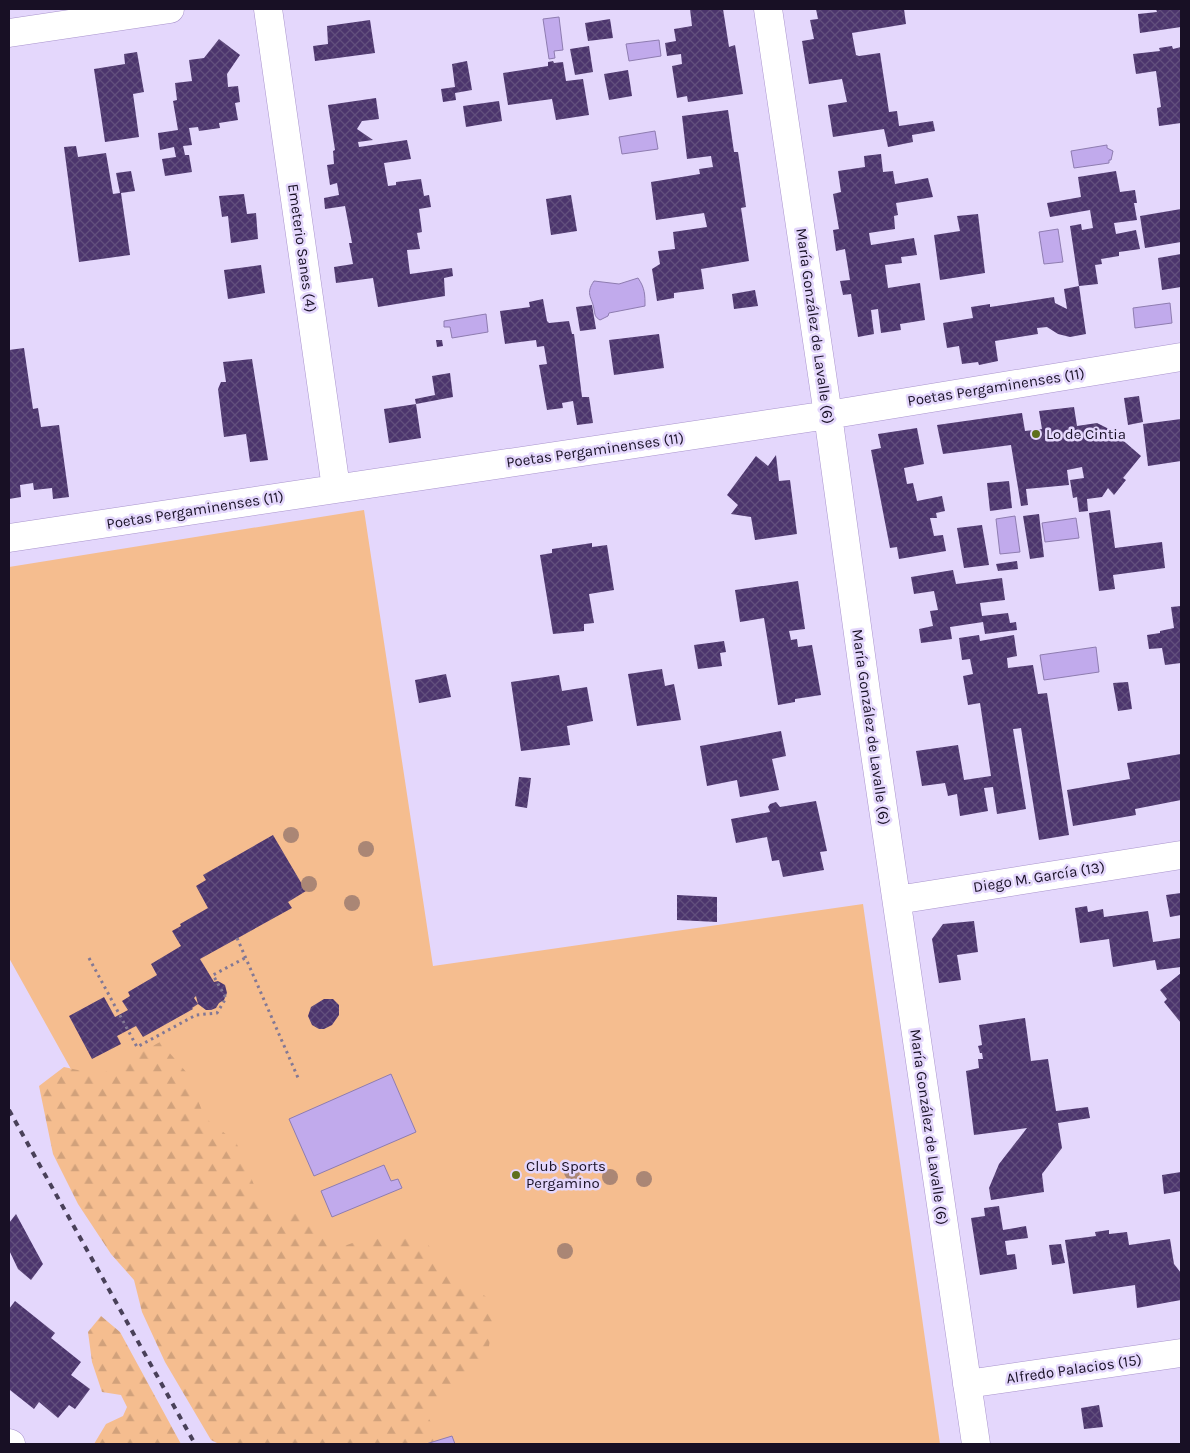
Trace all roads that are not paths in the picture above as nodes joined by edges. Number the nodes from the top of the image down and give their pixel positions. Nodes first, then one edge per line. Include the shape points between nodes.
1 (170, 9) edge
2 (268, 9) edge
3 (768, 9) edge
4 (9, 33) edge
5 (1181, 357) edge
6 (828, 415) junction
7 (336, 488) junction
8 (9, 538) edge
9 (1181, 855) edge
10 (896, 900) junction
11 (1181, 1353) edge
12 (967, 1384) junction
13 (976, 1444) edge

1 - 4 street
2 - 7 street, Emeterio Sanes (4)
3 - 6 street, María González de Lavalle (6)
5 - 6 street, Poetas Pergaminenses (11)
6 - 7 street, Poetas Pergaminenses (11)
6 - 10 street, María González de Lavalle (6)
7 - 8 street, Poetas Pergaminenses (11)
9 - 10 street, Diego M. García (13)
10 - 12 street, María González de Lavalle (6)
11 - 12 street, Alfredo Palacios (15)
12 - 13 street, María González de Lavalle (6)

